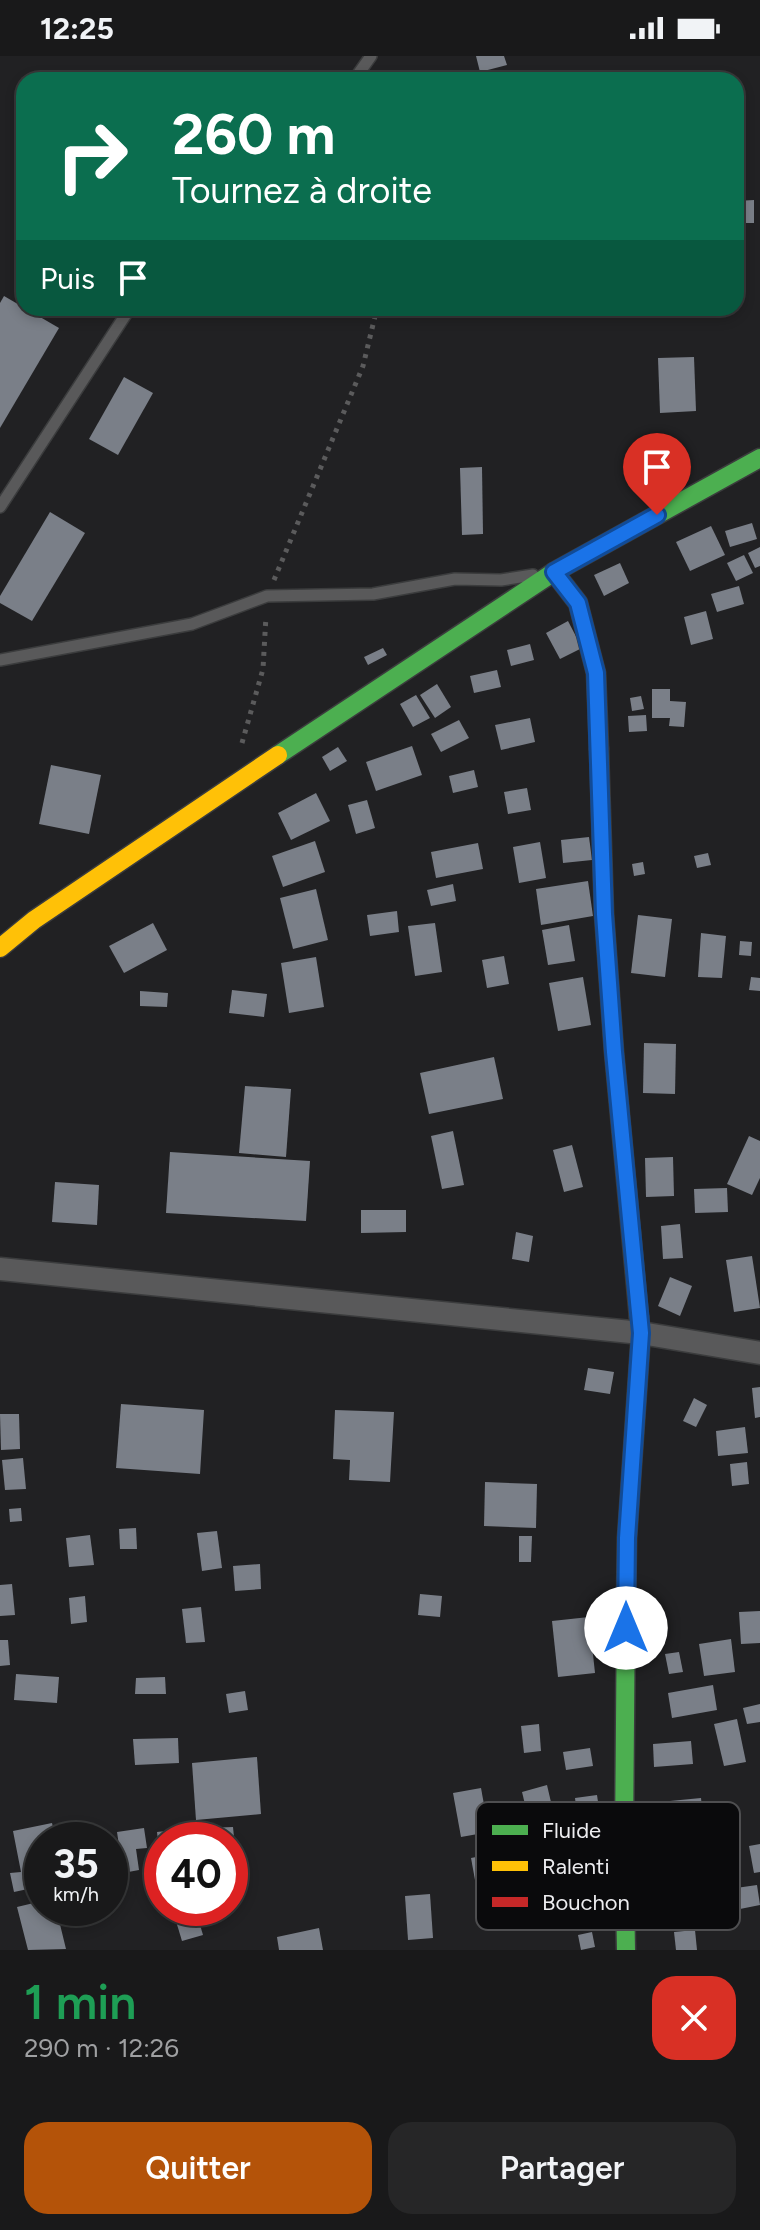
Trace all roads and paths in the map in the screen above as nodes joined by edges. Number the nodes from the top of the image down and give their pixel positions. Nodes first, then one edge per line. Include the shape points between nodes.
1 (125, 316) edge
2 (375, 316) edge
3 (760, 458) edge
4 (0, 507) edge
5 (554, 572) junction
6 (267, 596) junction
7 (0, 660) edge
8 (237, 751) dead end
9 (0, 948) edge
10 (0, 1269) edge
11 (641, 1333) junction
12 (760, 1353) edge
13 (626, 1802) edge
14 (626, 1930) edge
15 (626, 1950) edge

1 - 4 lane
2 - 6 path via 363,366
3 - 5 street
5 - 6 lane via 501,580 455,579 373,594
5 - 9 street via 186,816
5 - 11 street via 578,603 596,673 604,914
6 - 7 lane via 192,624
6 - 8 path via 263,669
10 - 11 street
11 - 12 street
11 - 13 street via 627,1538
14 - 15 street

